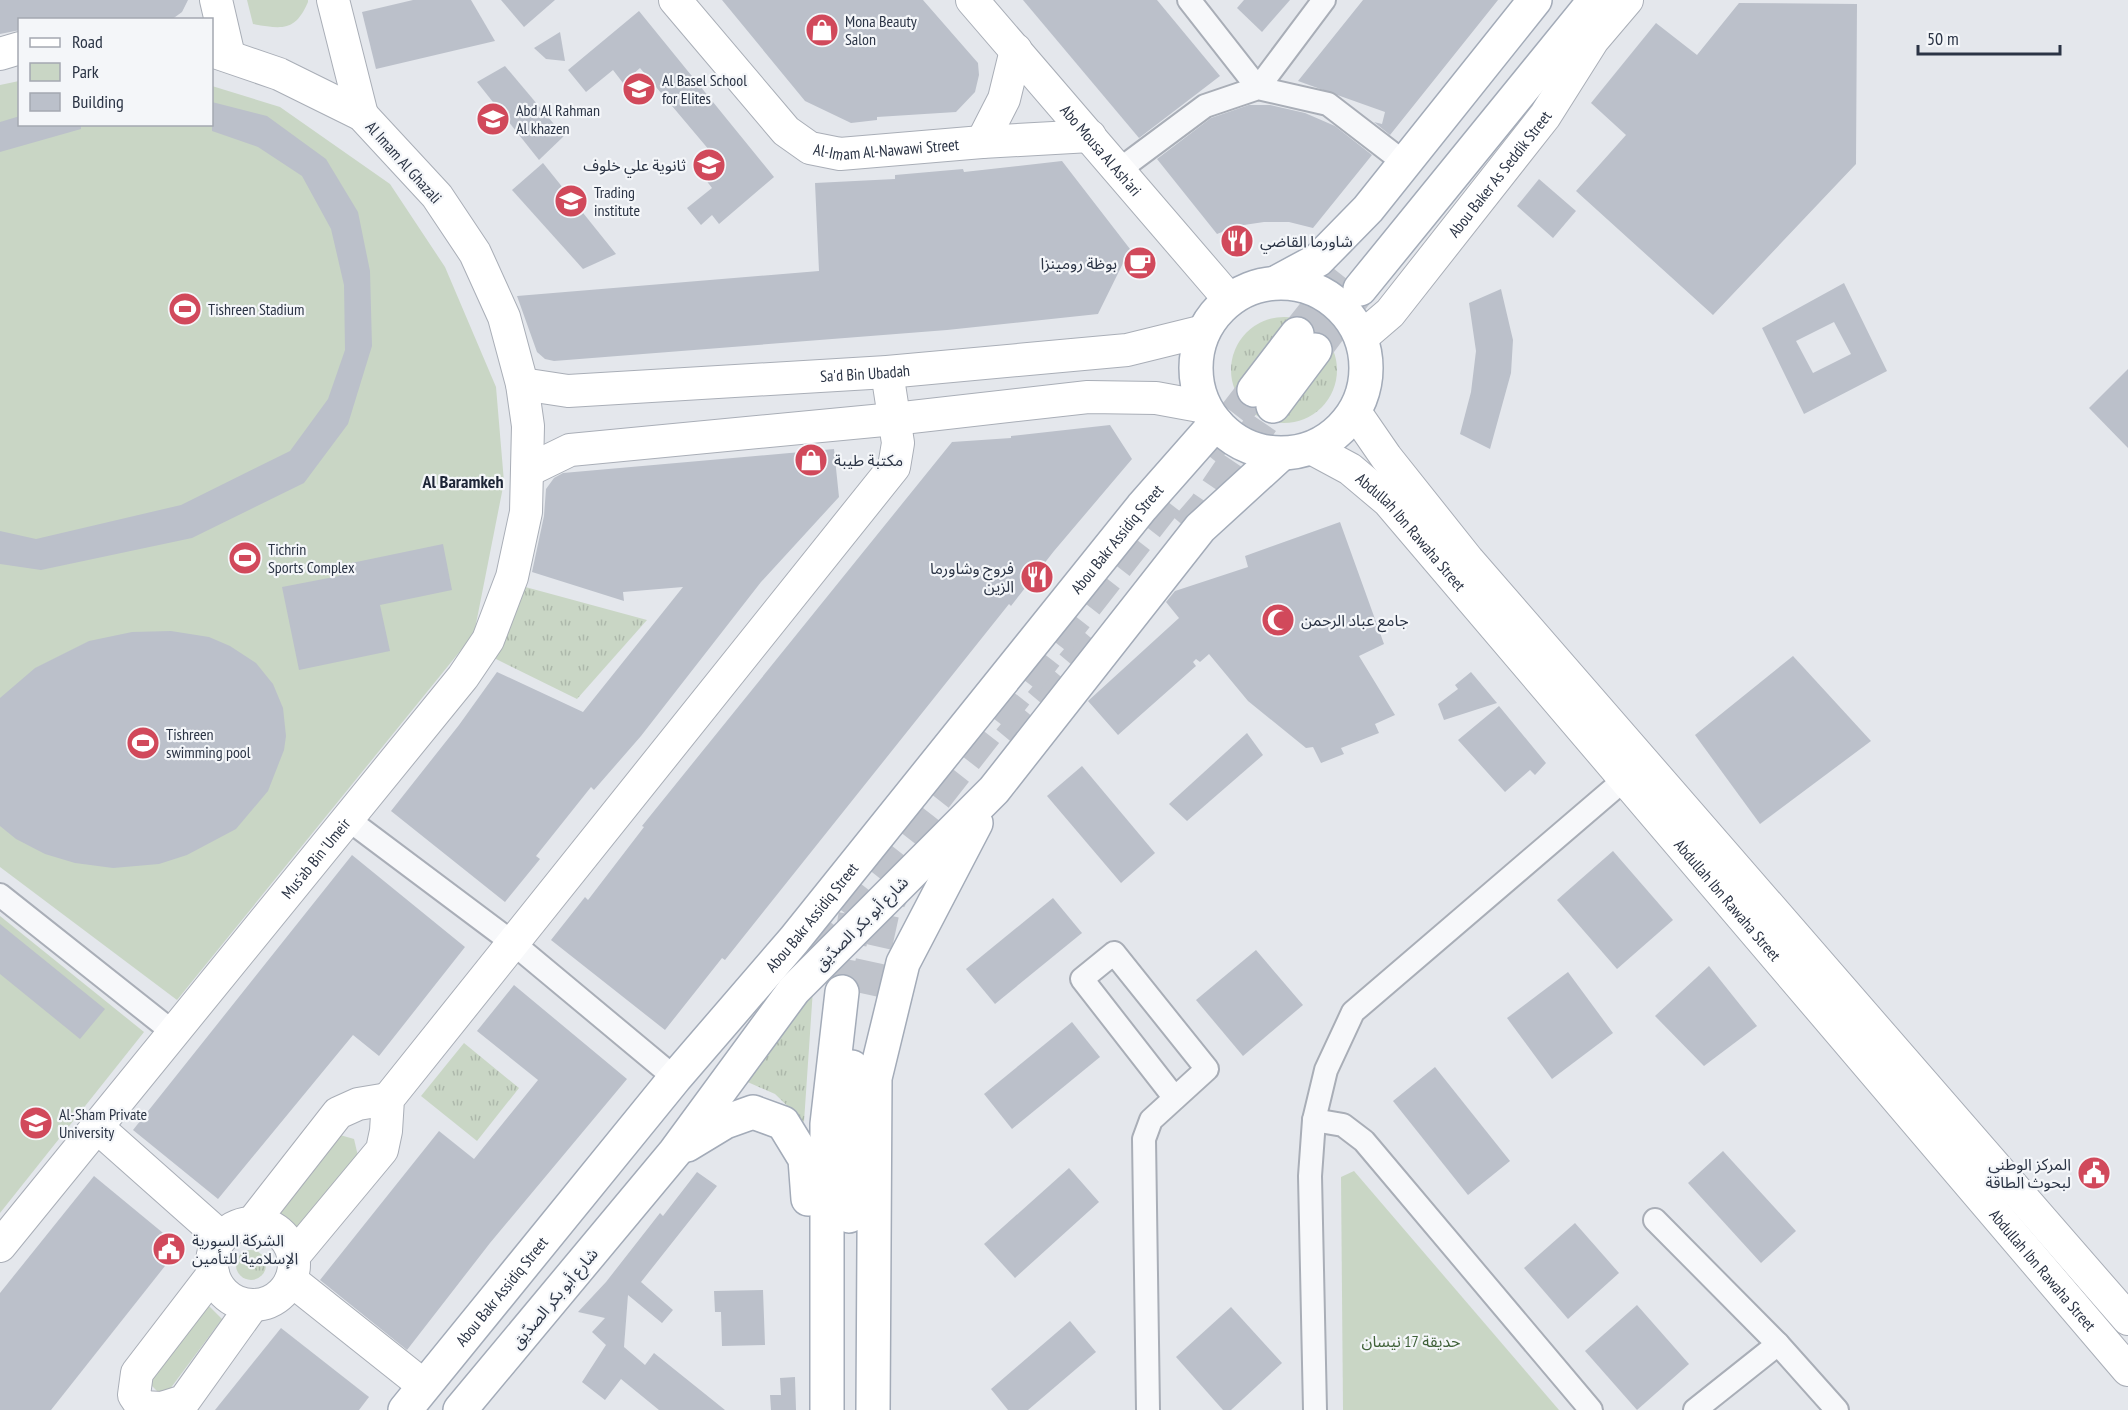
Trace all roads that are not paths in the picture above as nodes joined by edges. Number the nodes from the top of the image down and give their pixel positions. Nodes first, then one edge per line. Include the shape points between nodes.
1 (216, 0) edge
2 (333, 0) edge
3 (675, 0) edge
4 (972, 0) edge
5 (1189, 0) edge
6 (1324, 0) edge
7 (1535, 0) edge
8 (1566, 0) edge
9 (1595, 0) edge
10 (1627, 0) edge
11 (18, 49) edge
12 (1016, 50) junction
13 (0, 54) edge
14 (220, 54) edge
15 (1258, 88) junction
16 (362, 115) junction
17 (1090, 136) junction
18 (982, 142) junction
19 (1406, 164) junction
20 (1119, 170) junction
21 (1279, 281) junction
22 (1229, 299) junction
23 (1204, 331) junction
24 (1362, 338) junction
25 (1306, 342) tunnel mouth
26 (887, 372) junction
27 (522, 384) junction
28 (1263, 398) tunnel mouth
29 (1355, 412) junction
30 (1210, 415) junction
31 (894, 419) junction
32 (528, 426) joint
33 (1296, 451) junction
34 (529, 470) junction
35 (1624, 779) junction
36 (994, 790) junction
37 (349, 820) junction
38 (0, 895) edge
39 (513, 943) junction
40 (791, 981) dead end
41 (174, 1033) junction
42 (675, 1078) junction
43 (1174, 1097) junction
44 (388, 1099) junction
45 (1314, 1120) junction
46 (96, 1126) junction
47 (675, 1152) junction
48 (1655, 1220) dead end
49 (252, 1223) junction
50 (221, 1237) junction
51 (1, 1241) edge
52 (292, 1269) junction
53 (213, 1274) junction
54 (252, 1306) junction
55 (2128, 1319) edge
56 (1778, 1344) junction
57 (2128, 1370) edge
58 (422, 1402) edge
59 (141, 1409) edge
60 (460, 1410) edge
61 (814, 1410) edge
62 (827, 1410) edge
63 (851, 1410) edge
64 (873, 1410) edge
65 (1148, 1410) edge
66 (1315, 1410) edge
67 (1591, 1410) edge
68 (1695, 1410) edge
69 (1837, 1410) edge

1 - 14 street
2 - 16 street
3 - 18 street, Al-Imam Al-Nawawi Street via 786,131 810,148 840,154
4 - 12 street, Abo Mousa Al Ash'ari
5 - 15 street
6 - 15 street
7 - 19 main road
8 - 9 main road, Abou Baker As Seddik Street via 1351,283
10 - 24 street, Abou Baker As Seddik Street via 1593,40 1545,117 1398,303
11 - 13 street
12 - 17 street, Abo Mousa Al Ash'ari
12 - 18 street via 1004,99
14 - 16 street, Al Imam Al Ghazali via 279,74
15 - 19 street via 1328,104
15 - 20 street via 1205,106
16 - 27 street, Al Imam Al Ghazali via 437,196 475,253 504,317
17 - 18 street, Al-Imam Al-Nawawi Street
17 - 20 street, Abo Mousa Al Ash'ari
19 - 21 main road via 1318,260
20 - 22 street, Abo Mousa Al Ash'ari
21 - 22 main road via 1253,286
21 - 24 main road via 1319,290 1336,302
22 - 23 main road
23 - 26 street, Sa'd Bin Ubadah via 1127,350
23 - 30 main road via 1196,356 1197,382
24 - 29 main road via 1367,361 1365,388
25 - 28 main road
26 - 27 street, Sa'd Bin Ubadah via 568,391
26 - 31 street
27 - 32 street, Al Imam Al Ghazali
29 - 33 main road via 1328,440
29 - 55 street, Abdullah Ibn Rawaha Street via 1468,560
30 - 31 street via 1156,398 1088,397
30 - 33 main road via 1234,439 1257,450
30 - 42 main road, Abou Bakr Assidiq Street via 1142,507 794,940
31 - 34 street via 570,450
31 - 39 street via 898,443 894,468
32 - 34 street, Mus'ab Bin 'Umeir
33 - 35 street, Abdullah Ibn Rawaha Street via 1350,469 1388,501
33 - 36 main road, شارع أبو بكر الصدّيق via 1200,528
34 - 37 street, Mus'ab Bin 'Umeir via 526,512 512,577 488,640
35 - 45 street via 1353,1012 1326,1070
35 - 57 street, Abdullah Ibn Rawaha Street
36 - 47 main road, شارع أبو بكر الصدّيق via 794,990
36 - 64 main road via 903,963 875,1078
37 - 39 street
37 - 41 street, Mus'ab Bin 'Umeir
38 - 41 street
39 - 42 street
39 - 44 street
40 - 58 main road
41 - 46 street, Mus'ab Bin 'Umeir
42 - 58 main road, Abou Bakr Assidiq Street
43 - 43 street via 1082,979 1114,953 1207,1069
43 - 65 street via 1151,1120 1144,1139
44 - 49 street via 358,1104 338,1113
44 - 52 street via 382,1150
45 - 66 street via 1310,1176
45 - 67 street via 1343,1125 1364,1141
46 - 50 street
46 - 51 street, Mus'ab Bin 'Umeir
47 - 60 main road, شارع أبو بكر الصدّيق
47 - 61 main road via 724,1122 753,1113 783,1123 805,1159 811,1237
48 - 56 street
49 - 50 street
49 - 52 street via 274,1229 290,1246
50 - 53 street via 212,1261
52 - 54 street via 275,1299
52 - 58 street
53 - 54 street via 227,1297
53 - 59 street via 137,1373 135,1395
54 - 59 street via 183,1401
56 - 68 street
56 - 69 street
62 - 63 main road via 827,1124 854,993 848,1238

